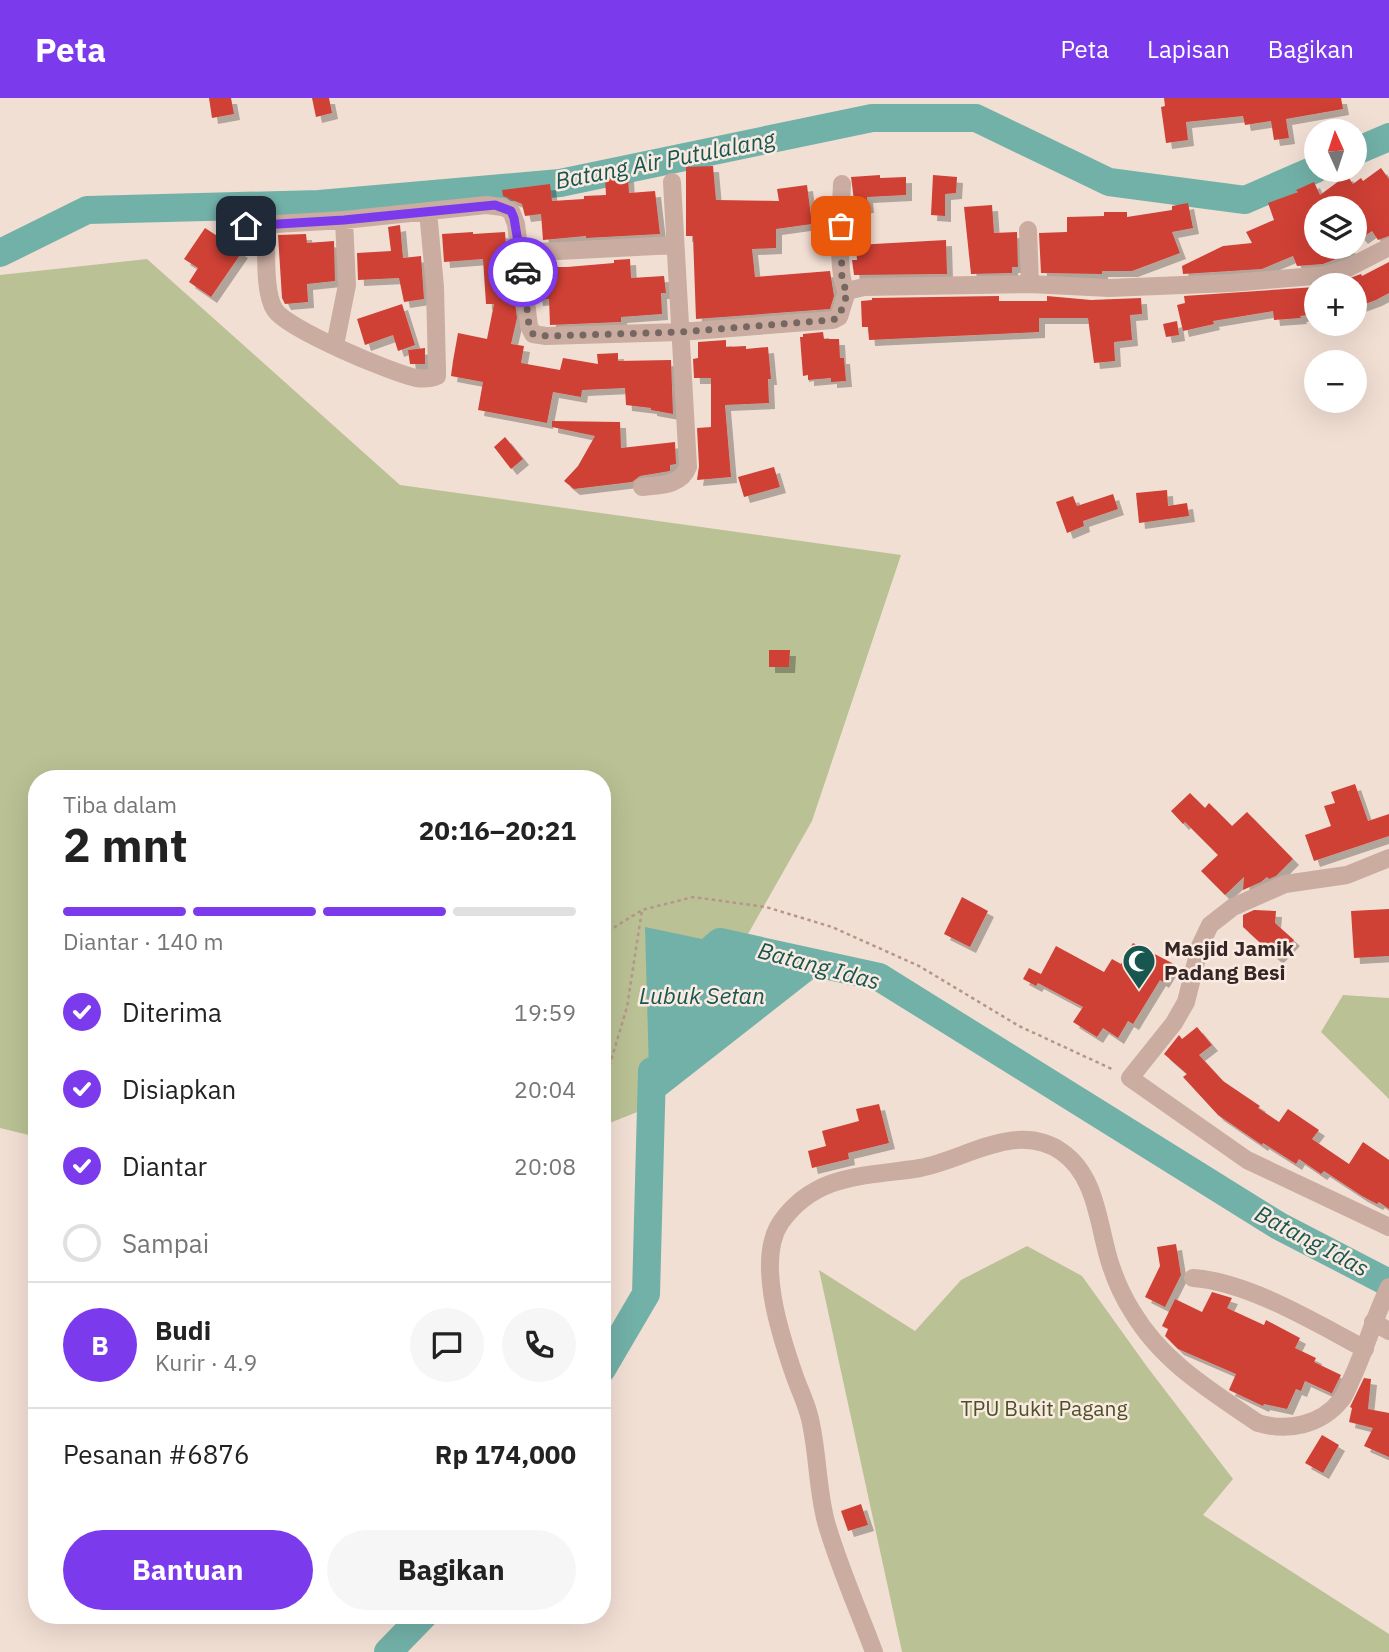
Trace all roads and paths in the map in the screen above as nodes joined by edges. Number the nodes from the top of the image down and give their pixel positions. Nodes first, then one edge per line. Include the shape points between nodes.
1 (672, 182) dead end
2 (842, 184) dead end
3 (428, 211) junction
4 (344, 220) junction
5 (266, 225) junction
6 (226, 227) dead end
7 (1028, 230) dead end
8 (676, 245) junction
9 (1389, 247) edge
10 (520, 253) junction
11 (1030, 284) junction
12 (848, 291) junction
13 (680, 332) junction
14 (335, 345) junction
15 (642, 487) dead end
16 (1389, 858) edge
17 (642, 910) junction
18 (611, 929) edge
19 (611, 1061) edge
20 (1130, 1078) junction
21 (1389, 1227) edge
22 (1194, 1278) dead end
23 (1389, 1287) edge
24 (1380, 1321) edge
25 (1365, 1349) junction
26 (874, 1652) edge

1 - 8 street
2 - 12 street via 841,268 842,284
3 - 4 street
3 - 10 street via 503,207 514,218
3 - 14 street via 437,376 415,378
4 - 5 street
4 - 14 street via 347,285
5 - 6 street
5 - 14 street via 273,308 283,319
7 - 11 street
8 - 10 street
8 - 13 street
9 - 11 street via 1325,275 1109,288
10 - 13 street via 533,334
11 - 12 street
12 - 13 street via 839,317 833,320
13 - 15 street via 688,467 686,474 673,482
16 - 20 street via 1347,875 1285,884 1233,907 1210,925 1199,946 1186,1002
17 - 18 path
17 - 19 path via 627,1007
17 - 20 path via 693,897 766,907 832,927 919,966 1019,1026
20 - 21 street via 1247,1160
22 - 25 street via 1234,1286
23 - 24 street
24 - 25 street
25 - 26 street via 1341,1400 1322,1417 1295,1427 1258,1423 1192,1380 1143,1329 1110,1265 1098,1212 1082,1175 1065,1154 1036,1141 1018,1138 938,1164 860,1175 815,1190 780,1224 769,1254 778,1325 810,1418 826,1522

